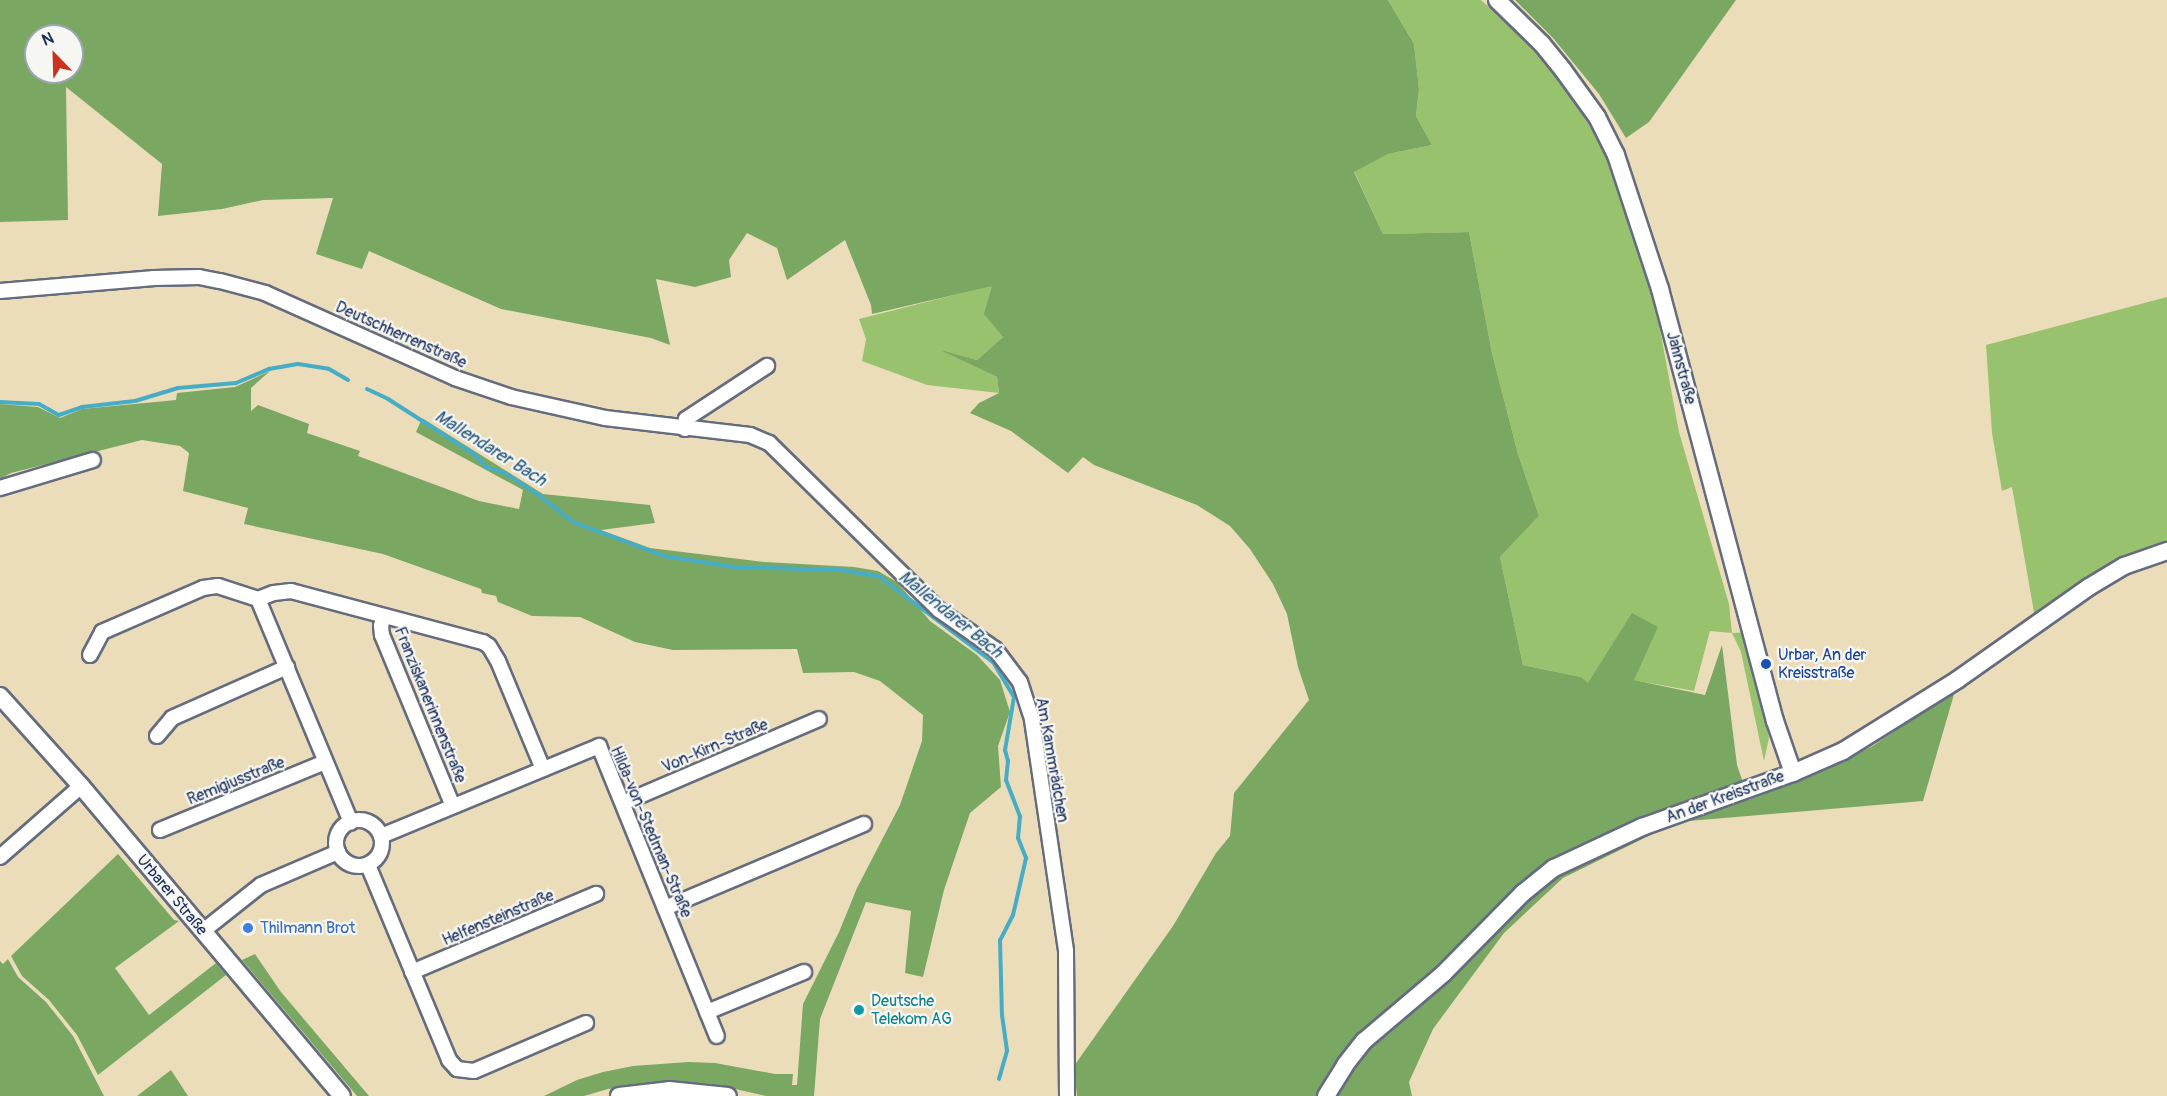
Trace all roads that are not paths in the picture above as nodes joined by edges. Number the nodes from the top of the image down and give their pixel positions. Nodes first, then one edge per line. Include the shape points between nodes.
1 (1497, 0) edge
2 (0, 291) edge
3 (767, 366) dead end
4 (685, 429) junction
5 (93, 460) dead end
6 (0, 488) edge
7 (2167, 551) edge
8 (258, 599) junction
9 (384, 616) junction
10 (90, 654) dead end
11 (287, 667) junction
12 (0, 696) edge
13 (819, 719) dead end
14 (157, 736) dead end
15 (325, 762) junction
16 (543, 769) junction
17 (1792, 773) junction
18 (81, 786) junction
19 (623, 802) junction
20 (453, 806) junction
21 (351, 822) junction
22 (864, 824) dead end
23 (160, 830) dead end
24 (381, 836) junction
25 (338, 852) junction
26 (0, 857) edge
27 (368, 865) junction
28 (596, 894) dead end
29 (665, 908) junction
30 (203, 932) junction
31 (412, 972) junction
32 (804, 972) dead end
33 (707, 1012) junction
34 (586, 1023) dead end
35 (717, 1036) dead end
36 (342, 1096) edge
37 (619, 1096) edge
38 (728, 1096) edge
39 (1067, 1096) edge
40 (1326, 1096) edge

1 - 17 street, Jahnstraße via 1563,70 1597,117 1616,155 1660,289
2 - 4 street, Deutschherrenstraße via 154,278 199,277 220,281 265,293 446,374 511,397 605,418
3 - 4 street via 686,419
4 - 39 street, Am Kammrädchen via 750,435 769,443 939,610 995,649 1014,671 1032,720 1066,951
5 - 6 street
7 - 17 street, An der Kreisstraße via 2124,566 1879,730
8 - 9 street, Franziskanerinnenstraße via 291,591
8 - 10 street via 218,586 203,588 102,632
8 - 11 street
9 - 16 street, Franziskanerinnenstraße via 489,646
9 - 20 street, Franziskanerinnenstraße via 382,635
11 - 14 street via 172,718
11 - 15 street
12 - 18 street, Urbarer Straße
13 - 19 street, Von-Kirn-Straße
15 - 21 street
15 - 23 street, Remigiusstraße
16 - 19 street, Hilda-von-Stedman-Straße via 599,746
16 - 20 street, Hilda-von-Stedman-Straße
17 - 40 street, An der Kreisstraße via 1642,827 1554,868 1523,893 1443,974 1364,1041
18 - 26 street
18 - 30 street, Urbarer Straße
19 - 29 street, Hilda-von-Stedman-Straße
20 - 24 street, Hilda-von-Stedman-Straße
21 - 24 street via 372,824
21 - 25 street via 337,837
22 - 29 street
24 - 27 street via 378,856
25 - 27 street via 347,863
25 - 30 street via 261,885
27 - 31 street
28 - 31 street, Helfensteinstraße
29 - 33 street, Hilda-von-Stedman-Straße
30 - 36 street, Urbarer Straße
31 - 34 street via 449,1060 462,1071 474,1071
32 - 33 street
33 - 35 street, Hilda-von-Stedman-Straße
37 - 38 street via 669,1090

